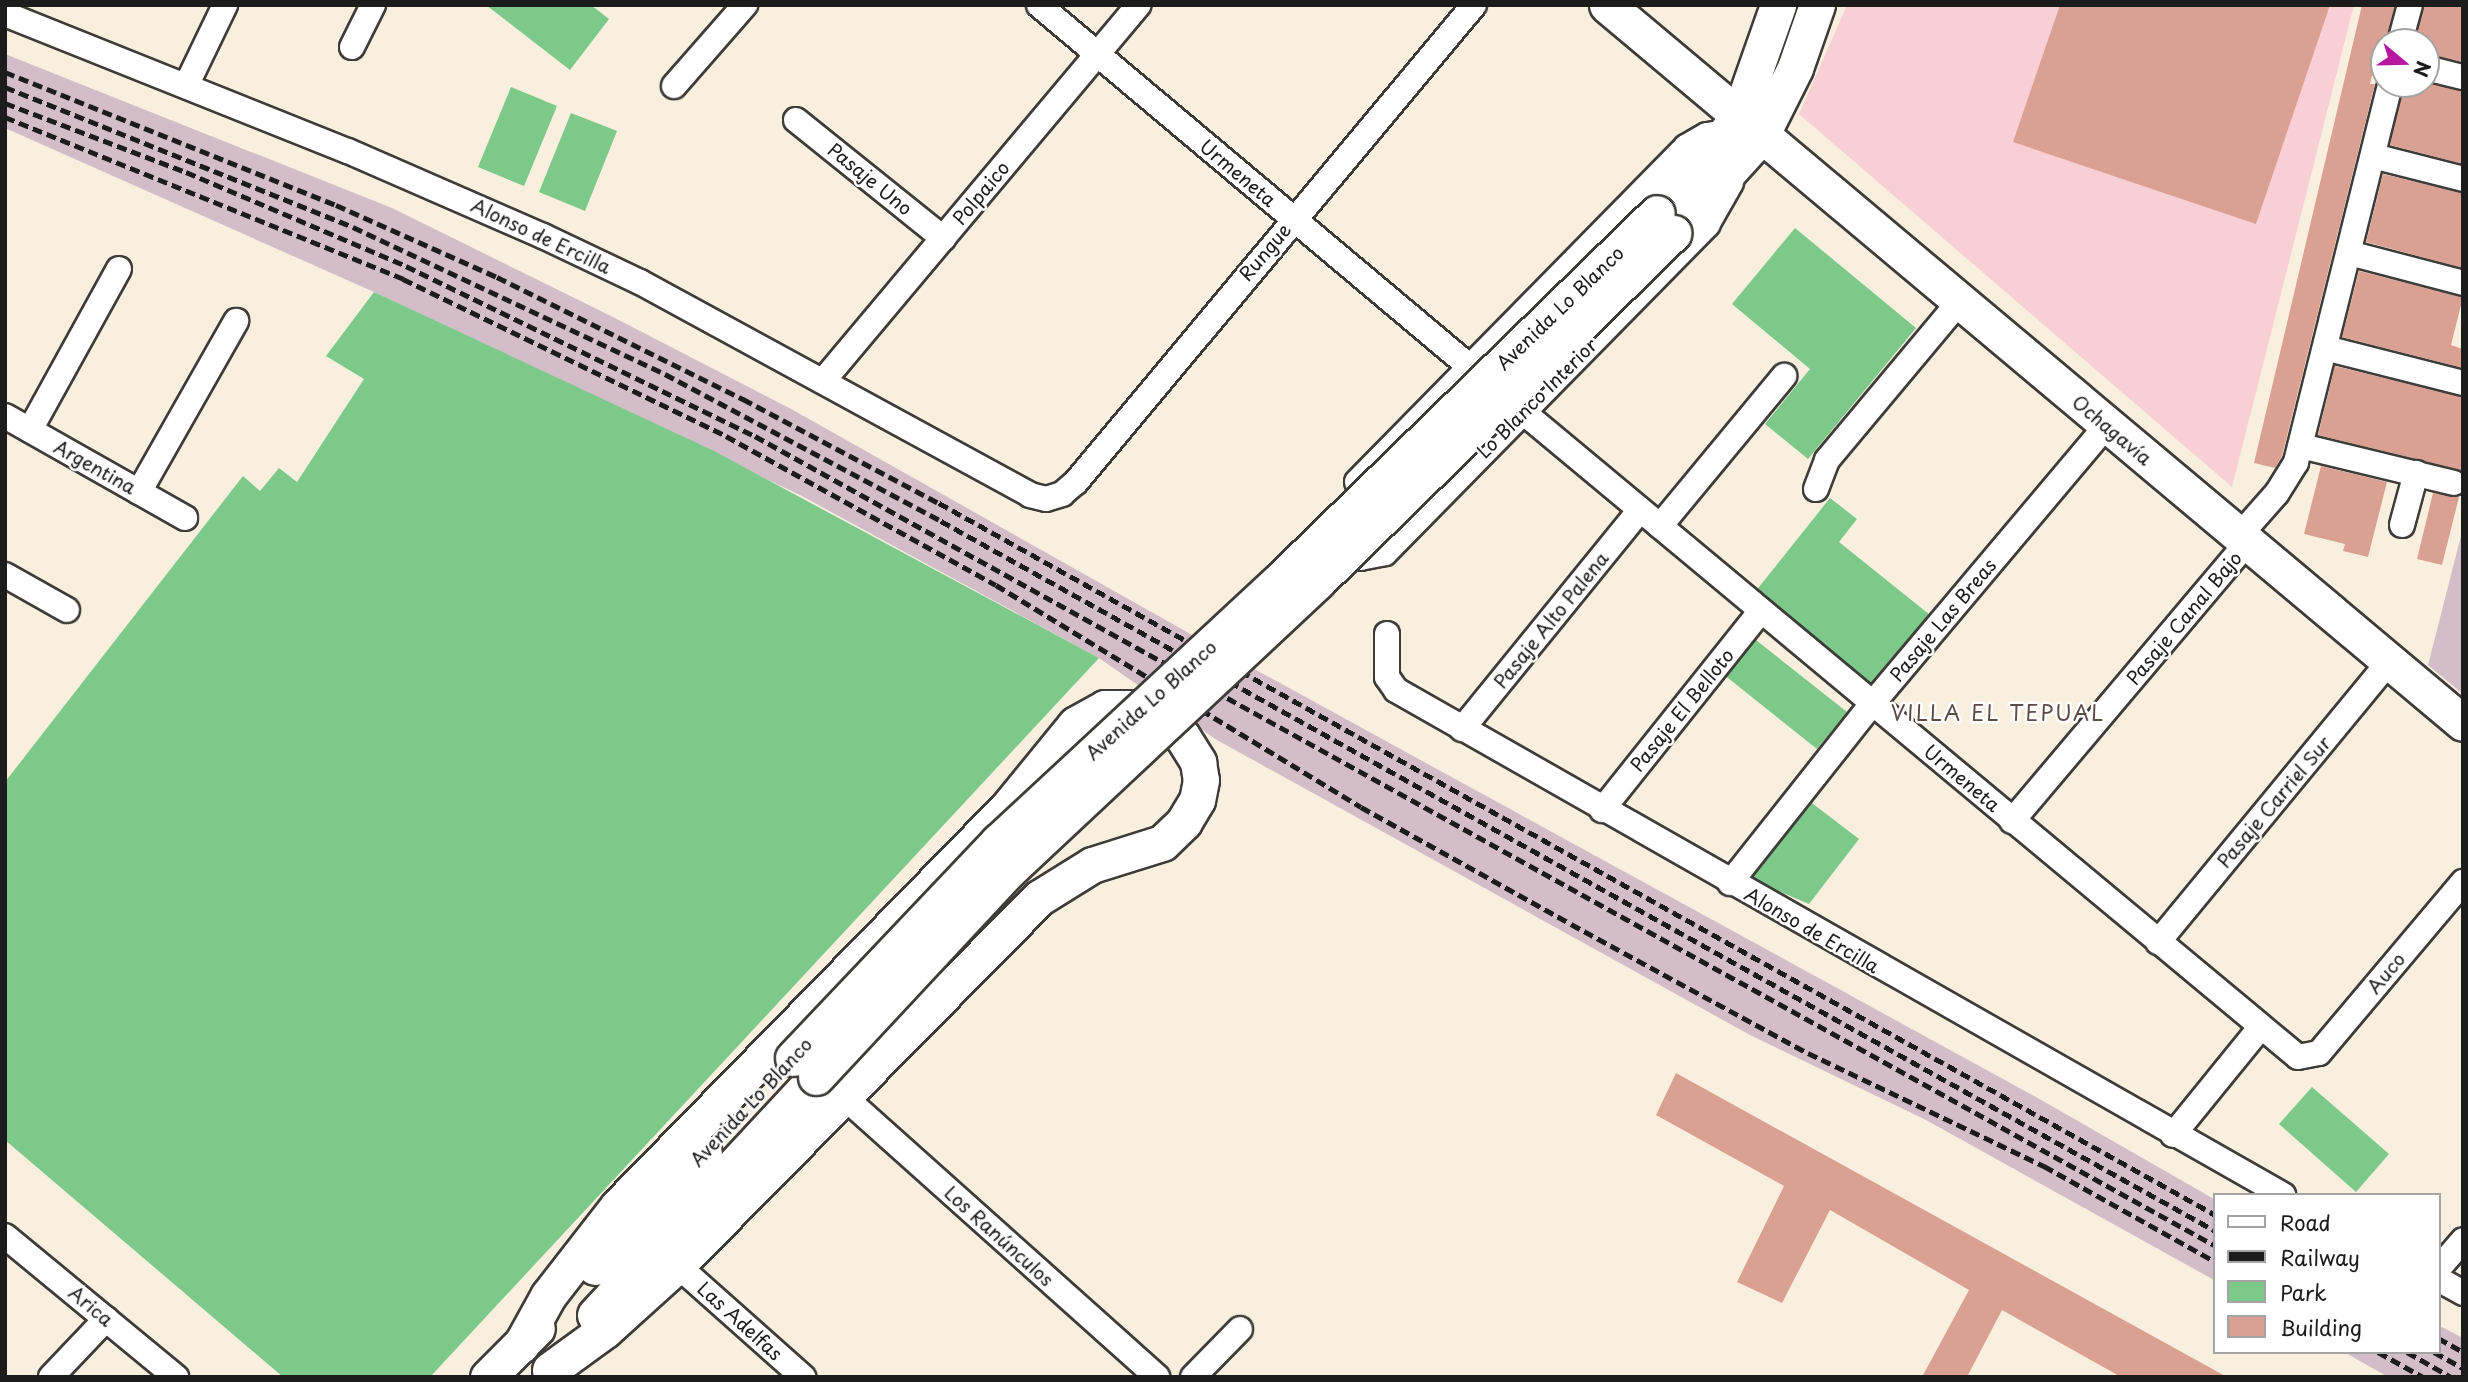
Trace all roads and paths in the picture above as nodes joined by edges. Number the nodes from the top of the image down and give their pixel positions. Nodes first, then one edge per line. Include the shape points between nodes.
1 (225, 5) edge
2 (373, 5) edge
3 (745, 5) edge
4 (1039, 5) edge
5 (1138, 5) edge
6 (1474, 5) edge
7 (1606, 5) edge
8 (1777, 5) edge
9 (1817, 5) edge
10 (2410, 5) edge
11 (5, 14) edge
12 (2404, 28) edge
13 (352, 47) dead end
14 (1097, 54) junction
15 (2440, 71) edge
16 (2463, 77) edge
17 (187, 85) junction
18 (674, 86) dead end
19 (2386, 98) edge
20 (796, 120) dead end
21 (1742, 128) junction
22 (2372, 156) junction
23 (1735, 169) junction
24 (2463, 179) edge
25 (1293, 219) junction
26 (1665, 223) junction
27 (943, 238) junction
28 (2349, 253) junction
29 (119, 268) dead end
30 (2463, 282) edge
31 (1959, 302) junction
32 (236, 321) dead end
33 (2325, 348) junction
34 (1470, 367) junction
35 (1784, 376) dead end
36 (823, 381) junction
37 (2463, 383) edge
38 (1523, 412) junction
39 (5, 416) edge
40 (2107, 425) junction
41 (30, 430) junction
42 (2301, 446) junction
43 (2416, 473) junction
44 (2454, 483) dead end
45 (1816, 489) dead end
46 (139, 492) junction
47 (1055, 498) joint
48 (1640, 510) junction
49 (1324, 515) junction
50 (185, 518) dead end
51 (2402, 525) dead end
52 (1660, 526) junction
53 (2243, 539) junction
54 (1268, 573) dead end
55 (5, 575) edge
56 (68, 610) dead end
57 (1761, 611) junction
58 (1387, 634) dead end
59 (2389, 662) junction
60 (1872, 704) junction
61 (2463, 723) edge
62 (1462, 729) junction
63 (1602, 810) junction
64 (2012, 821) junction
65 (2463, 882) edge
66 (1730, 883) junction
67 (2158, 942) junction
68 (2260, 1028) junction
69 (2306, 1058) joint
70 (817, 1077) junction
71 (2173, 1135) junction
72 (2279, 1193) edge
73 (5, 1236) edge
74 (2463, 1240) edge
75 (677, 1265) junction
76 (2440, 1267) edge
77 (2440, 1280) edge
78 (2463, 1293) edge
79 (106, 1319) junction
80 (1240, 1329) dead end
81 (521, 1345) junction
82 (547, 1373) edge
83 (51, 1377) edge
84 (176, 1377) edge
85 (488, 1377) edge
86 (803, 1377) edge
87 (1157, 1377) edge
88 (1193, 1377) edge

1 - 17 street
2 - 13 street
3 - 18 street
4 - 14 street, Urmeneta
5 - 14 street, Polpaico
6 - 25 street, Rungue
7 - 21 main road, Ochagavía
8 - 21 main road, Avenida Lo Blanco
9 - 21 main road, Avenida Lo Blanco via 1791,77
10 - 12 street
11 - 17 street, Alonso de Ercilla
14 - 25 street, Urmeneta
14 - 27 street, Polpaico
15 - 16 street
17 - 36 street, Alonso de Ercilla via 556,242
19 - 22 street, Pasaje Canal Bajo
20 - 27 street, Pasaje Uno
21 - 23 main road, Avenida Lo Blanco
21 - 26 main road, Avenida Lo Blanco
21 - 31 main road, Ochagavía
21 - 34 street via 1707,135 1686,147
22 - 24 street
22 - 28 street, Pasaje Canal Bajo
23 - 26 main road, Avenida Lo Blanco
23 - 38 street, Lo Blanco Interior via 1707,225
25 - 34 street, Urmeneta
25 - 47 street, Rungue via 1076,482
26 - 70 main road, Avenida Lo Blanco, bridge via 1308,591 1006,873
27 - 36 street, Polpaico
28 - 30 street
28 - 33 street, Pasaje Canal Bajo
29 - 41 street
31 - 40 main road, Ochagavía
31 - 45 street via 1826,460
32 - 46 street
33 - 37 street
33 - 42 street, Pasaje Canal Bajo
34 - 49 street
35 - 52 street
36 - 47 street, Alonso de Ercilla via 1030,495
38 - 48 street, Urmeneta
38 - 49 street, Lo Blanco Interior via 1385,553 1346,555 1328,539
39 - 41 street, Argentina
40 - 53 main road, Ochagavía
40 - 60 street, Pasaje Las Breas
41 - 46 street, Argentina
42 - 43 street
42 - 53 street, Pasaje Canal Bajo via 2277,493
43 - 44 street
43 - 51 street
46 - 50 street, Argentina
48 - 52 street, Urmeneta
48 - 62 street, Pasaje Alto Palena
49 - 54 street
52 - 57 street, Urmeneta
53 - 59 main road, Ochagavía
53 - 64 street, Pasaje Canal Bajo
55 - 56 street
57 - 60 street, Urmeneta
57 - 63 street, Pasaje El Belloto
58 - 62 street, Alonso de Ercilla via 1389,685
59 - 61 main road, Ochagavía
59 - 67 street, Pasaje Carriel Sur
60 - 64 street, Urmeneta
60 - 66 street, Pasaje Las Breas
62 - 63 street, Alonso de Ercilla
63 - 66 street, Alonso de Ercilla
64 - 67 street, Urmeneta
65 - 69 street, Auco via 2319,1053
66 - 71 street, Alonso de Ercilla
67 - 68 street, Urmeneta
68 - 69 street, Urmeneta via 2291,1054
68 - 71 street
70 - 75 main road
70 - 81 main road, Avenida Lo Blanco
70 - 81 main road via 1039,898 1102,860 1161,843 1184,822 1197,800 1201,780 1198,762 1182,736 1155,716 1132,708 1105,708 1076,724 1008,807 618,1206 562,1276
70 - 82 main road, Avenida Lo Blanco via 625,1280
70 - 87 street, Los Ranúnculos
71 - 72 street, Alonso de Ercilla
73 - 79 street, Arica
74 - 76 street
75 - 82 main road via 605,1330
75 - 86 street, Las Adelfas
77 - 78 street
79 - 83 street
79 - 84 street, Arica
80 - 88 street
81 - 85 main road, Avenida Lo Blanco

